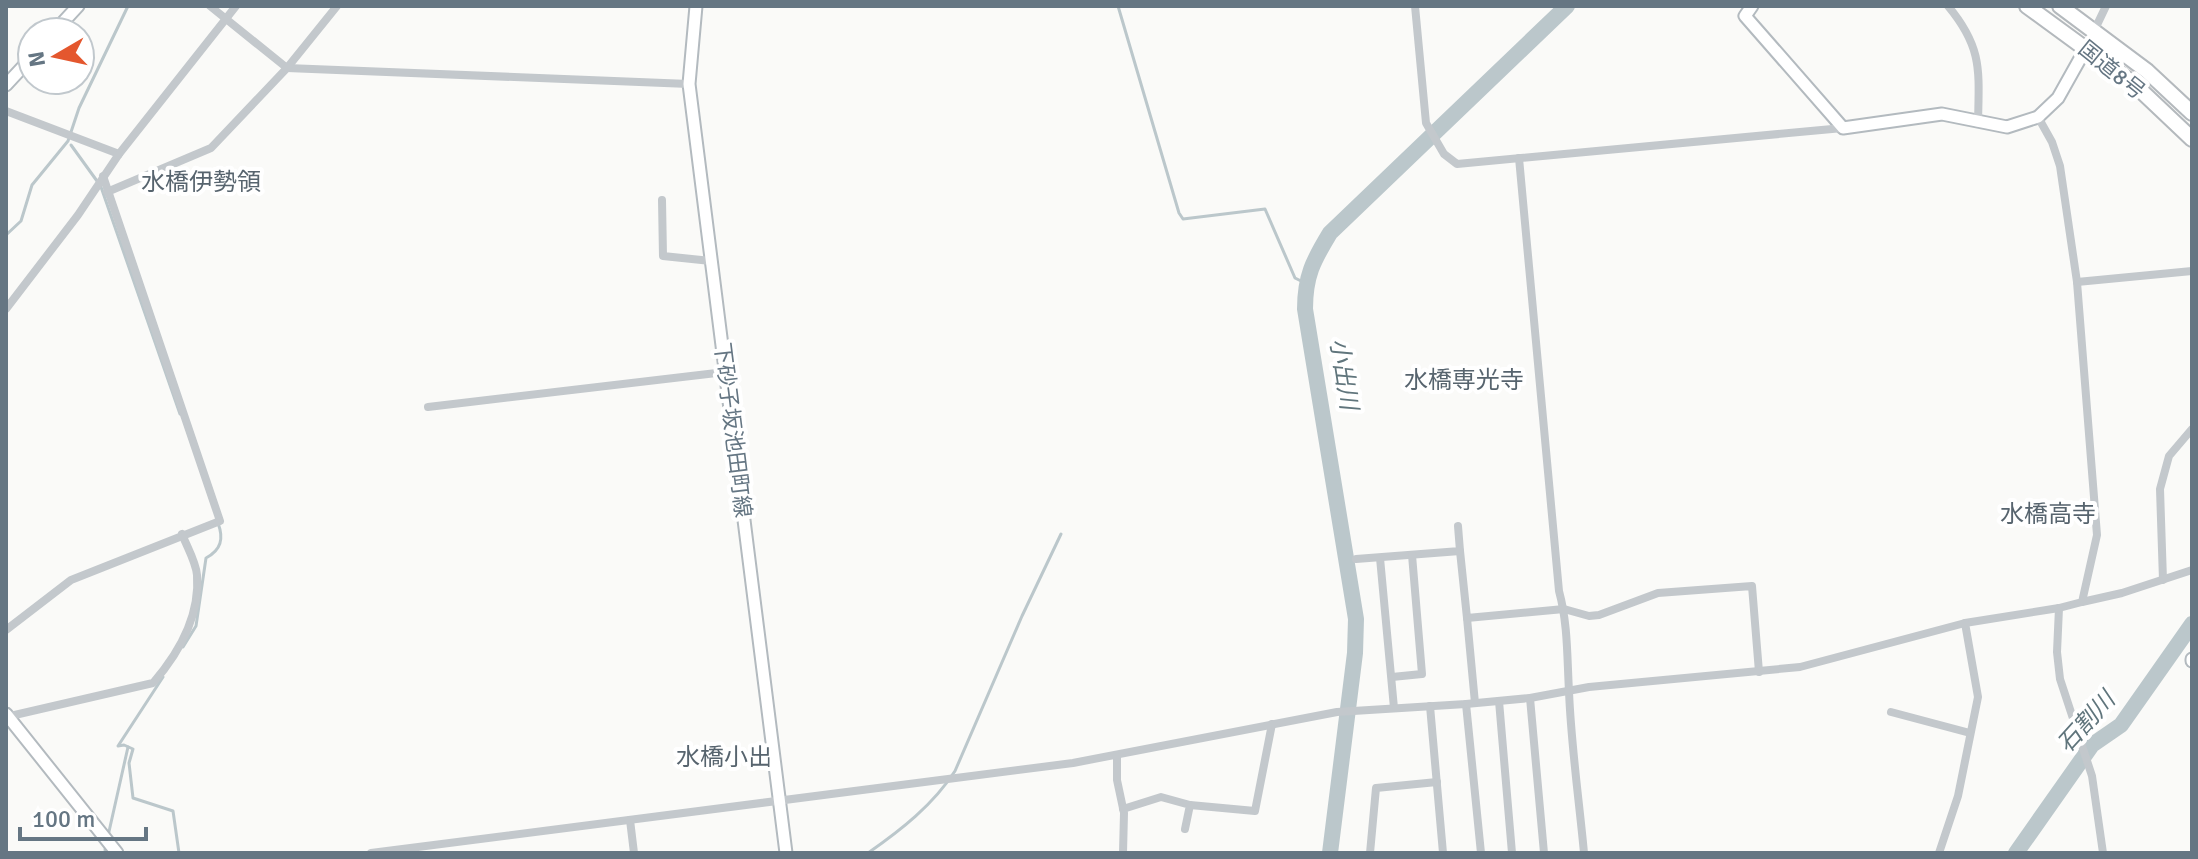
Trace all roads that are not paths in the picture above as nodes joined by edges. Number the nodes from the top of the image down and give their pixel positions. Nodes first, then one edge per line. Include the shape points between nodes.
1 (210, 6) edge
2 (236, 6) edge
3 (337, 6) edge
4 (696, 6) edge
5 (1415, 6) edge
6 (1752, 6) edge
7 (1948, 6) edge
8 (2027, 6) edge
9 (2060, 6) edge
10 (2106, 6) edge
11 (226, 19) junction
12 (2095, 31) junction
13 (2086, 48) junction
14 (287, 68) junction
15 (689, 84) junction
16 (6, 111) edge
17 (2192, 113) edge
18 (2038, 117) junction
19 (1978, 123) junction
20 (1843, 128) junction
21 (2192, 139) edge
22 (119, 154) junction
23 (1519, 158) junction
24 (103, 176) junction
25 (107, 192) junction
26 (662, 200) dead end
27 (711, 261) junction
28 (2192, 271) edge
29 (2077, 282) junction
30 (6, 309) edge
31 (725, 372) junction
32 (428, 407) dead end
33 (2192, 429) edge
34 (1458, 526) dead end
35 (182, 534) junction
36 (1460, 551) junction
37 (1412, 555) junction
38 (1380, 558) junction
39 (1356, 559) dead end
40 (2192, 570) edge
41 (2163, 580) junction
42 (2082, 602) junction
43 (2059, 608) junction
44 (1564, 609) junction
45 (1467, 618) junction
46 (1965, 623) junction
47 (6, 630) edge
48 (1759, 672) junction
49 (1392, 677) junction
50 (1569, 691) junction
51 (1530, 698) junction
52 (1499, 701) junction
53 (1470, 703) junction
54 (1430, 706) junction
55 (1394, 708) junction
56 (1891, 712) dead end
57 (7, 716) edge
58 (1272, 724) junction
59 (1970, 733) junction
60 (1117, 756) junction
61 (1437, 782) junction
62 (780, 801) junction
63 (1190, 805) junction
64 (1123, 809) junction
65 (630, 820) junction
66 (1185, 829) dead end
67 (117, 853) edge
68 (371, 853) edge
69 (634, 853) edge
70 (786, 853) edge
71 (1123, 853) edge
72 (1370, 853) edge
73 (1443, 853) edge
74 (1481, 853) edge
75 (1512, 853) edge
76 (1544, 853) edge
77 (1584, 853) edge
78 (1939, 853) edge
79 (2103, 853) edge

1 - 11 street
2 - 11 street
3 - 14 street
4 - 15 main road, 下砂子坂池田町線
5 - 23 street via 1426,123 1444,154 1457,164
6 - 20 main road via 1745,16
7 - 19 street via 1974,48
8 - 13 highway, 国道8号
9 - 12 highway, 国道8号
10 - 12 street
11 - 14 street
11 - 22 street
12 - 13 street
12 - 17 highway, 国道8号
13 - 18 main road via 2058,98
13 - 21 highway, 国道8号
14 - 15 street
14 - 25 street via 211,148
15 - 27 main road, 下砂子坂池田町線
16 - 22 street
18 - 19 main road via 2007,127
18 - 29 street via 2060,166
19 - 20 main road via 1942,114
20 - 23 street
22 - 24 street
23 - 44 street
24 - 25 street
24 - 30 street
25 - 35 street via 220,521
26 - 27 street via 663,256
27 - 31 main road, 下砂子坂池田町線
28 - 29 street
29 - 42 street via 2097,535
31 - 32 street
31 - 62 main road, 下砂子坂池田町線
33 - 41 street via 2169,456 2160,489
34 - 36 street
35 - 47 street via 62,585
35 - 57 street via 197,573 192,620 153,683
36 - 37 street
36 - 45 street
37 - 38 street
37 - 49 street via 1422,674
38 - 39 street
38 - 49 street
40 - 41 street
41 - 42 street
42 - 43 street
43 - 46 street
43 - 79 street via 2060,679 2092,776
44 - 45 street
44 - 48 street via 1589,616 1658,593 1752,586
44 - 50 street
45 - 53 street
46 - 48 street via 1823,662
46 - 59 street via 1978,697
48 - 50 street
49 - 55 street
50 - 51 street
50 - 77 street
51 - 52 street
51 - 76 street
52 - 53 street
52 - 75 street
53 - 54 street
53 - 74 street
54 - 55 street
54 - 61 street
55 - 58 street
56 - 59 street
57 - 67 main road
58 - 60 street
58 - 63 street via 1255,811
59 - 78 street via 1958,796
60 - 62 street
60 - 64 street
61 - 72 street via 1376,788
61 - 73 street
62 - 65 street
62 - 70 main road, 下砂子坂池田町線
63 - 64 street via 1161,797
63 - 66 street
64 - 71 street
65 - 68 street
65 - 69 street

